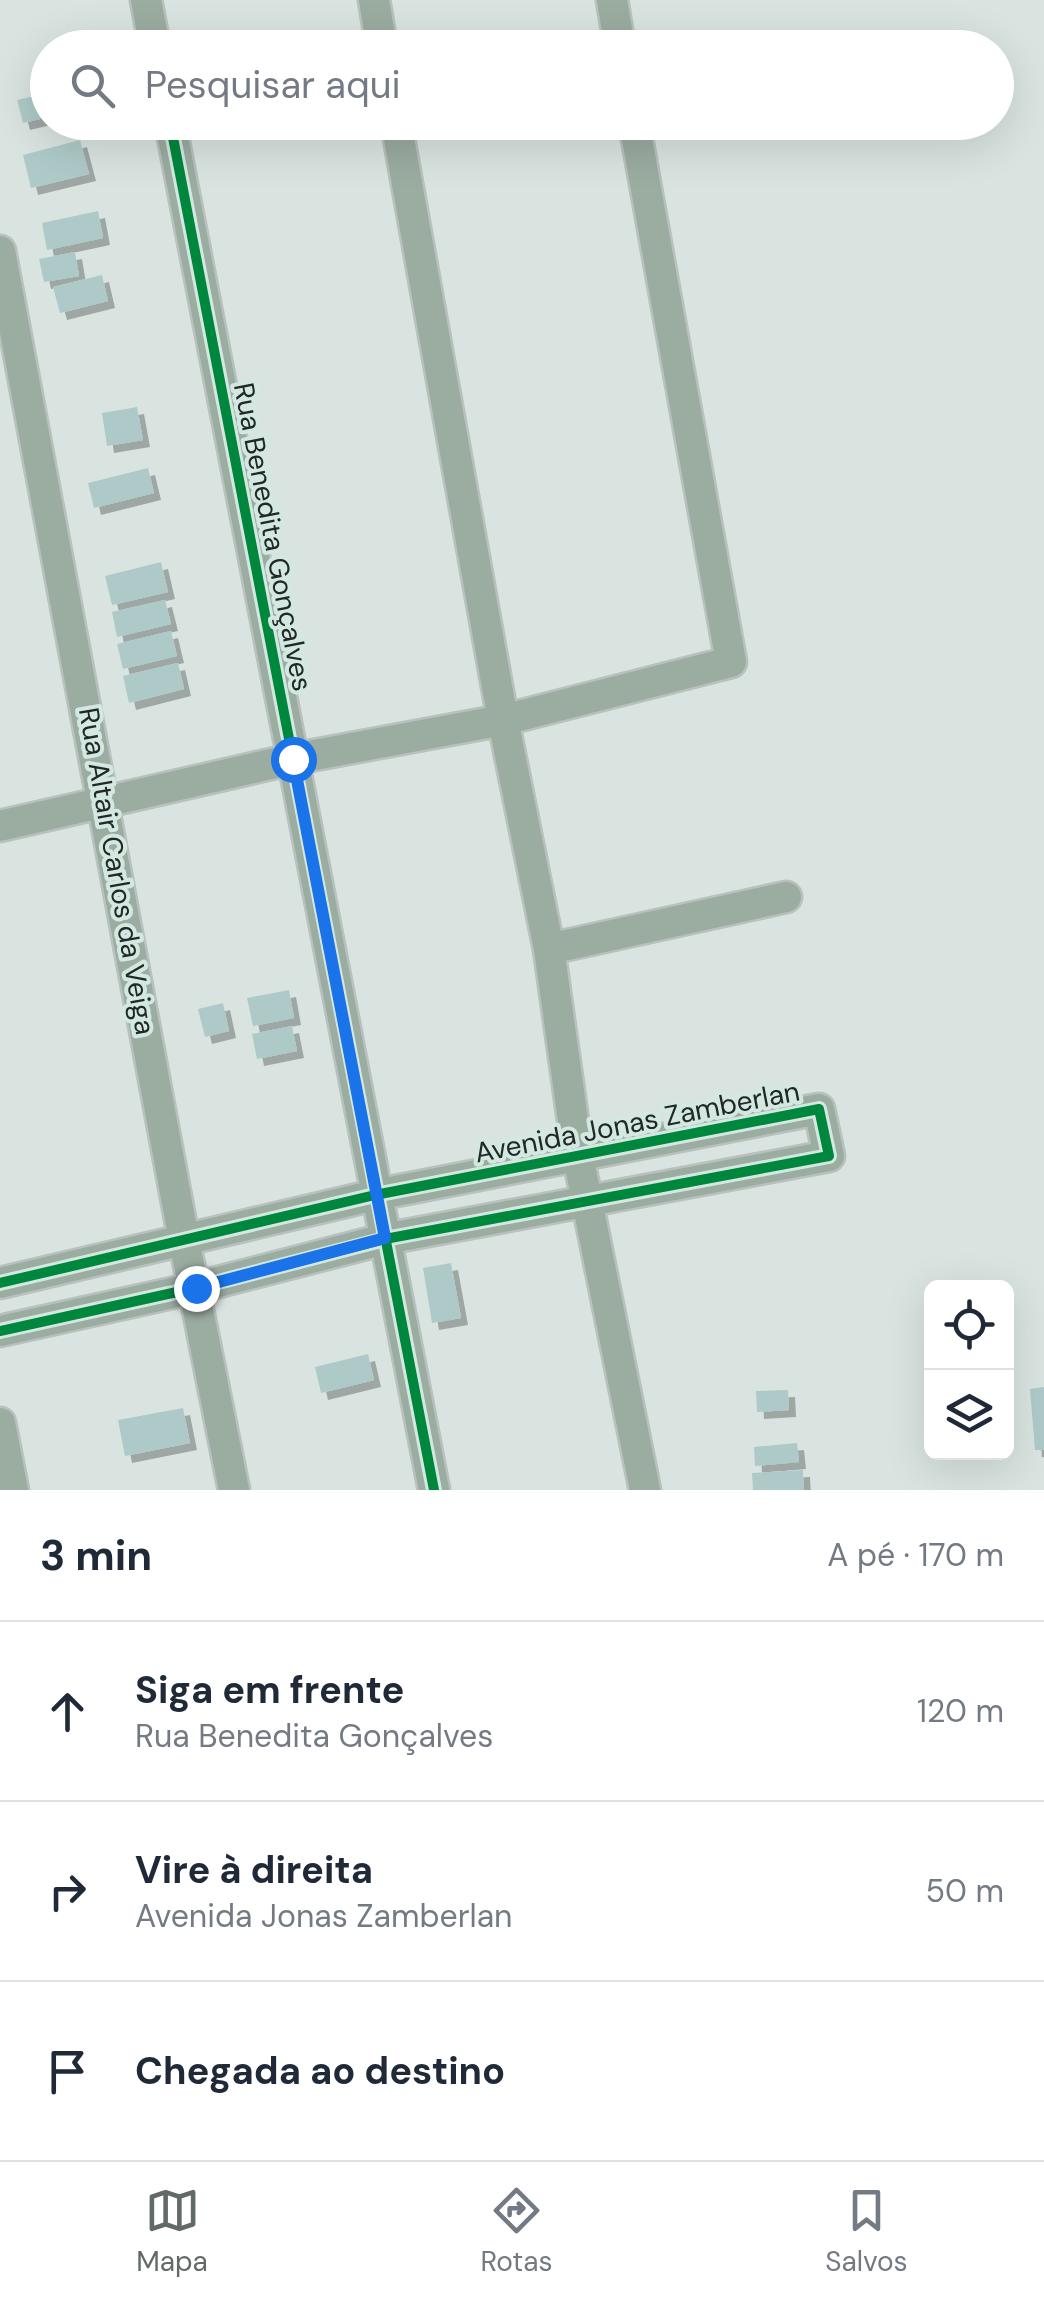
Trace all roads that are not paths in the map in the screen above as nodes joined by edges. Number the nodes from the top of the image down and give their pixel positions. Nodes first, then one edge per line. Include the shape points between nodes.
1 (146, 0) edge
2 (374, 0) edge
3 (612, 0) edge
4 (152, 30) edge
5 (379, 30) edge
6 (617, 30) edge
7 (173, 140) edge
8 (399, 140) edge
9 (637, 140) edge
10 (0, 251) edge
11 (503, 720) junction
12 (293, 759) junction
13 (105, 802) junction
14 (0, 826) edge
15 (786, 897) dead end
16 (548, 948) junction
17 (578, 1156) junction
18 (375, 1195) junction
19 (589, 1200) junction
20 (385, 1238) junction
21 (184, 1240) junction
22 (0, 1283) edge
23 (196, 1288) junction
24 (0, 1331) edge
25 (0, 1423) edge
26 (13, 1490) edge
27 (234, 1490) edge
28 (434, 1490) edge
29 (645, 1490) edge

1 - 4 street
2 - 5 street
3 - 6 street
7 - 12 street, Rua Benedita Gonçalves
8 - 11 street
9 - 11 street via 731,662
10 - 13 street, Rua Altair Carlos da Veiga
11 - 12 street
11 - 16 street
12 - 13 street
12 - 18 street, Rua Benedita Gonçalves
13 - 14 street
13 - 21 street, Rua Altair Carlos da Veiga
15 - 16 street
16 - 17 street
17 - 18 street, Avenida Jonas Zamberlan
17 - 19 street
17 - 19 street, Avenida Jonas Zamberlan via 818,1110 829,1156
18 - 20 street, Rua Benedita Gonçalves
18 - 21 street, Avenida Jonas Zamberlan
19 - 20 street, Avenida Jonas Zamberlan
19 - 29 street
20 - 23 street, Avenida Jonas Zamberlan
20 - 28 street, Rua Benedita Gonçalves
21 - 22 street, Avenida Jonas Zamberlan
21 - 23 street, Rua Altair Carlos da Veiga
23 - 24 street, Avenida Jonas Zamberlan
23 - 27 street, Rua Altair Carlos da Veiga
25 - 26 street

